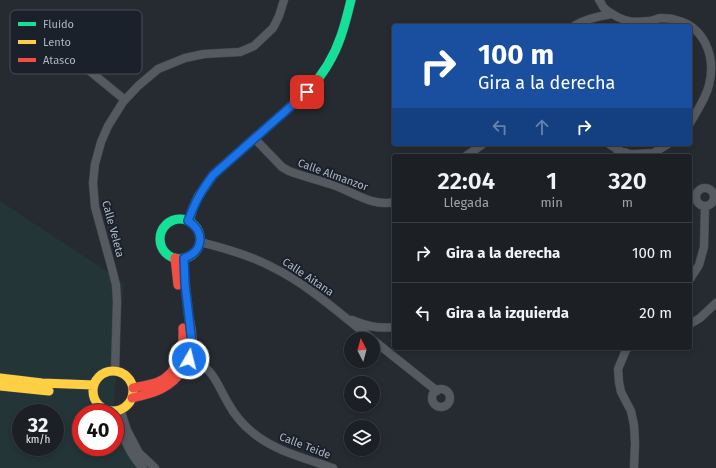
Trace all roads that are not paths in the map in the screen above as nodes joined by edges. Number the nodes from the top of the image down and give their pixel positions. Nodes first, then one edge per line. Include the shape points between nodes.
1 (284, 0) edge
2 (344, 0) edge
3 (351, 0) edge
4 (599, 0) edge
5 (612, 14) junction
6 (577, 24) edge
7 (686, 24) edge
8 (692, 27) edge
9 (93, 74) edge
10 (125, 100) junction
11 (692, 119) edge
12 (254, 138) junction
13 (480, 146) edge
14 (611, 146) edge
15 (665, 146) edge
16 (469, 154) edge
17 (621, 154) edge
18 (636, 154) edge
19 (652, 154) edge
20 (392, 202) edge
21 (705, 206) dead end
22 (185, 220) junction
23 (199, 244) junction
24 (179, 258) junction
25 (692, 276) edge
26 (716, 303) edge
27 (343, 316) junction
28 (692, 323) edge
29 (392, 327) edge
30 (364, 332) edge
31 (365, 332) edge
32 (369, 332) edge
33 (378, 332) edge
34 (392, 332) edge
35 (380, 334) edge
36 (380, 345) edge
37 (626, 350) edge
38 (189, 359) junction
39 (115, 371) junction
40 (0, 378) edge
41 (0, 386) edge
42 (133, 388) junction
43 (94, 389) junction
44 (435, 393) dead end
45 (132, 398) junction
46 (99, 404) edge
47 (124, 407) edge
48 (124, 425) edge
49 (124, 439) edge
50 (143, 468) edge
51 (155, 468) edge
52 (333, 468) edge
53 (634, 468) edge

1 - 10 street, Calle Veleta via 273,28 254,46 240,52 185,58 158,69
2 - 22 street via 324,58 311,78 206,172 186,204
3 - 12 street via 334,54 318,80
4 - 5 street
5 - 6 street
5 - 7 street via 628,22 660,18 674,19
8 - 11 street via 702,37 710,58 711,74 709,86
9 - 10 street
10 - 39 street, Calle Veleta via 101,142 93,183 95,207 116,285
12 - 20 street, Calle Almanzor via 288,171 376,202
12 - 22 street via 213,175
13 - 16 street
14 - 17 street
15 - 19 street
18 - 19 street
21 - 25 street via 704,247
22 - 23 street via 198,229
22 - 24 street via 169,222 164,227 160,239 164,251
23 - 24 street via 189,256
23 - 27 street, Calle Aitana via 224,248 272,266 308,288
23 - 30 street, Calle Aitana via 272,271 312,295
24 - 38 street via 191,335
24 - 42 street via 184,338 180,358 175,368 161,381
26 - 28 street
27 - 31 street, Calle Aitana
27 - 32 street via 368,326
29 - 33 street
34 - 35 street
36 - 44 street, Calle Aitana
37 - 53 street via 618,369 618,376 621,392 631,411 634,425
38 - 45 street via 176,378 166,386 153,393
38 - 52 street, Calle Teide via 198,362 212,373 237,417 251,432 278,448
39 - 42 street via 127,376
39 - 43 street via 102,374 97,379
40 - 43 street
41 - 43 street via 33,390
42 - 45 street
43 - 46 street
45 - 47 street
48 - 51 street via 140,453
49 - 50 street

